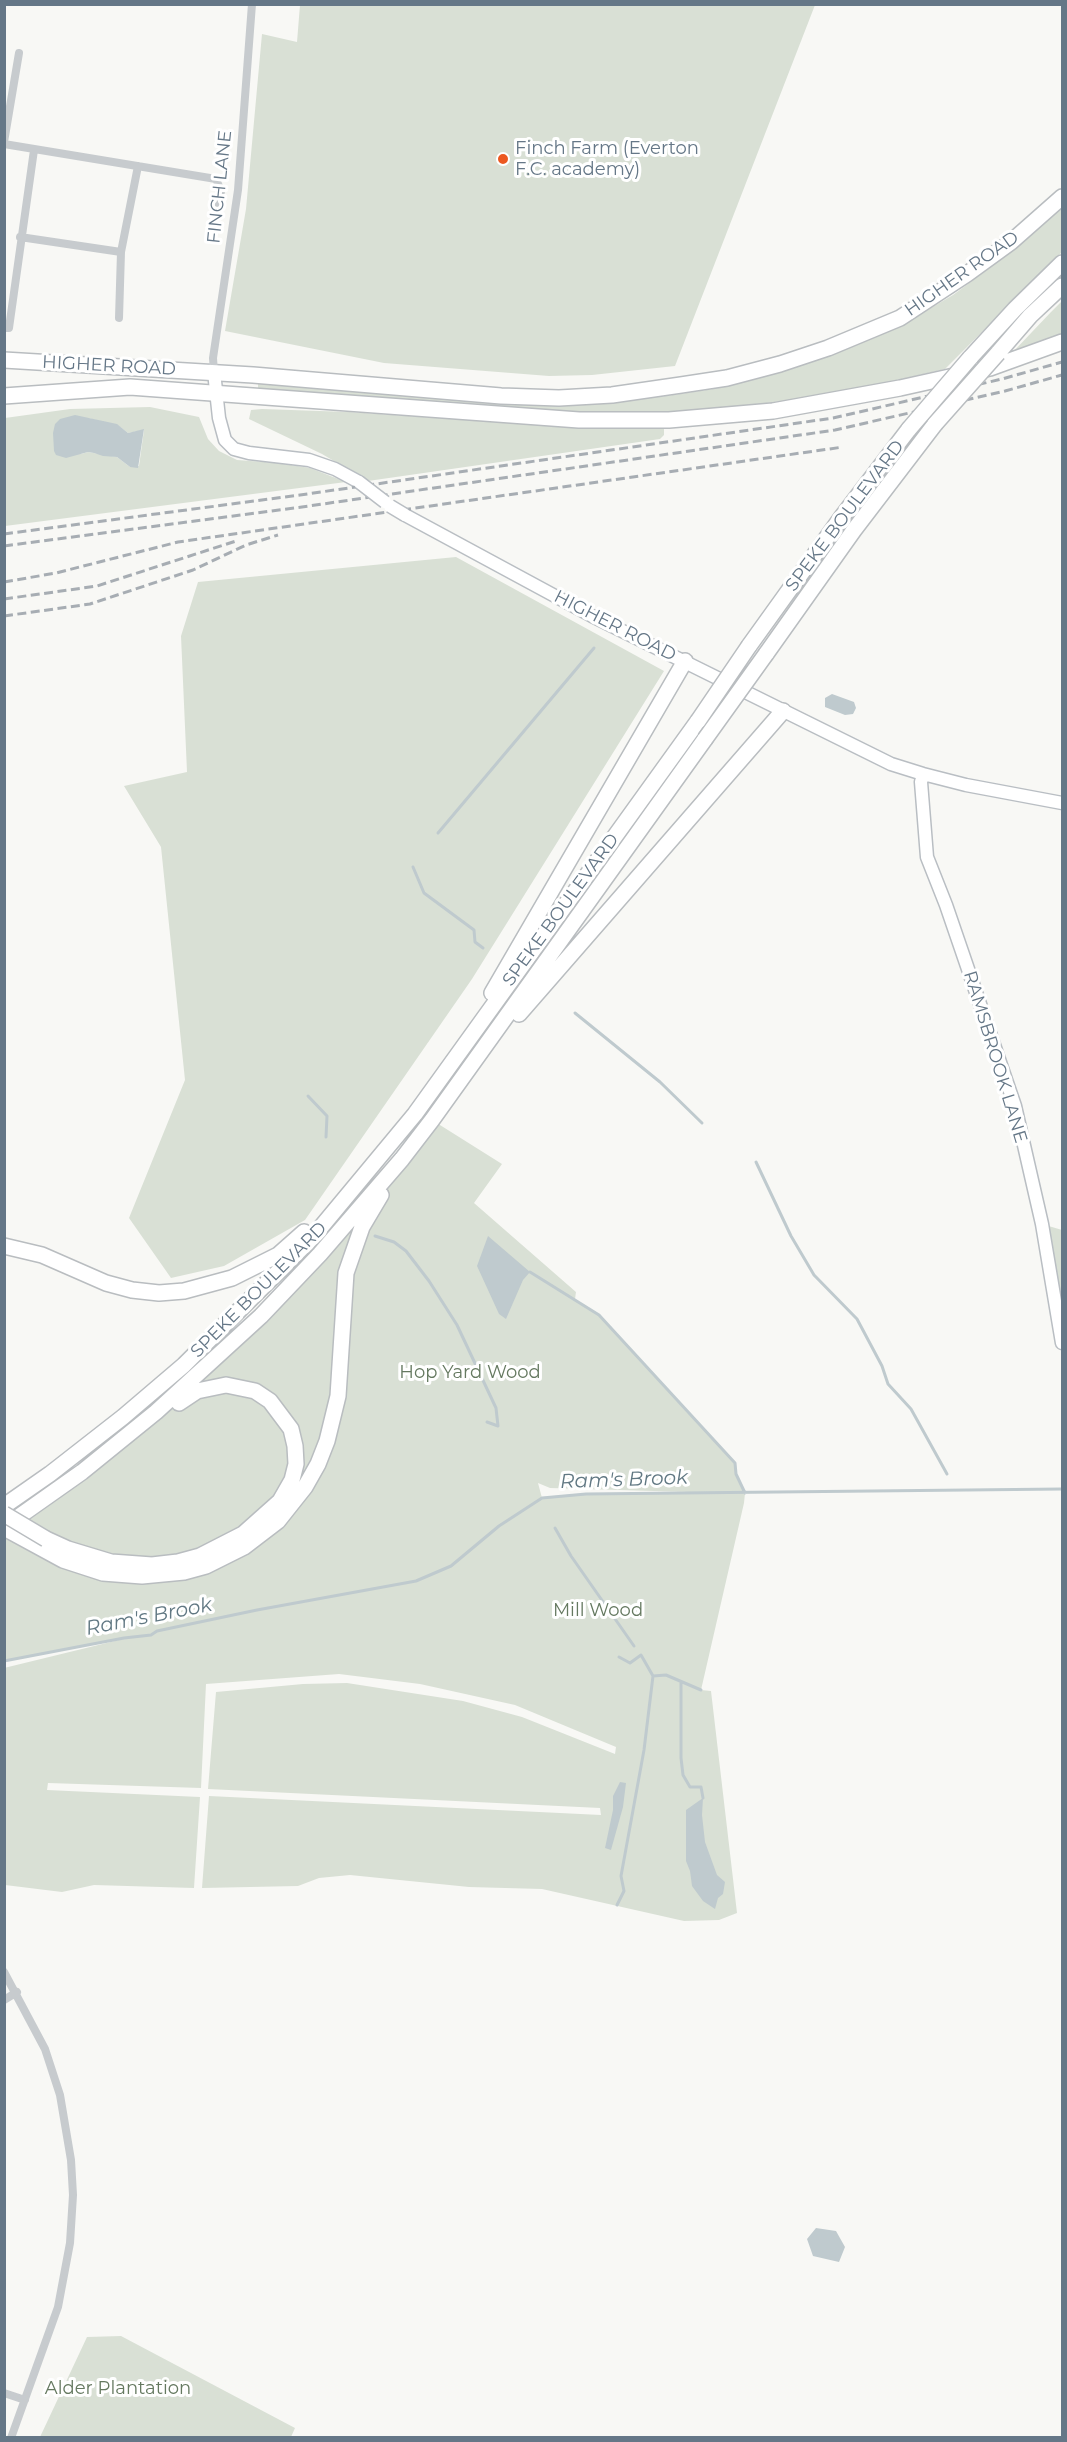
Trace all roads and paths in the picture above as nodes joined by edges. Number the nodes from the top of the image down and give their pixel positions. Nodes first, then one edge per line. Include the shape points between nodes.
1 (252, 4) edge
2 (19, 53) dead end
3 (4, 143) edge
4 (34, 150) junction
5 (138, 166) junction
6 (1062, 197) edge
7 (214, 231) dead end
8 (20, 237) junction
9 (121, 252) junction
10 (1062, 263) edge
11 (1062, 286) edge
12 (119, 318) dead end
13 (4, 328) edge
14 (1062, 342) edge
15 (4, 360) edge
16 (214, 372) junction
17 (216, 394) junction
18 (4, 396) edge
19 (685, 661) junction
20 (783, 711) junction
21 (923, 774) junction
22 (1062, 803) edge
23 (456, 1058) junction
24 (460, 1082) junction
25 (415, 1114) junction
26 (402, 1159) junction
27 (4, 1246) edge
28 (1062, 1343) edge
29 (4, 1506) edge
30 (4, 1514) edge
31 (21, 1516) junction
32 (4, 1527) edge
33 (43, 1544) junction
34 (4, 1972) edge
35 (17, 1992) junction
36 (4, 2000) edge
37 (4, 2393) edge
38 (26, 2400) junction
39 (11, 2438) edge

1 - 16 street, FINCH LANE via 238,190
2 - 3 street
3 - 4 street
4 - 5 street
4 - 8 street
5 - 7 street via 216,179 221,191
5 - 9 street
6 - 16 highway, HIGHER ROAD via 1011,242 900,318 789,361 727,378 612,395 559,398
8 - 9 street
8 - 13 street via 9,328
9 - 12 street
10 - 23 highway, SPEKE BOULEVARD, bridge via 970,358 841,518
11 - 24 highway, SPEKE BOULEVARD, bridge via 1030,316 935,424 854,530
14 - 17 highway, HIGHER ROAD via 990,368 900,388 773,411 669,420 579,420
15 - 16 highway, HIGHER ROAD
16 - 17 street, HIGHER ROAD
17 - 18 highway, HIGHER ROAD via 130,387
17 - 19 street, HIGHER ROAD, bridge via 225,440 234,449 291,456 335,469 405,515 592,616
19 - 20 street, HIGHER ROAD
19 - 23 highway
20 - 21 street, HIGHER ROAD via 891,764
20 - 24 highway
21 - 22 street, HIGHER ROAD
21 - 28 street, RAMSBROOK LANE via 927,857 1015,1106 1042,1224
23 - 25 highway, SPEKE BOULEVARD
24 - 26 highway, SPEKE BOULEVARD
25 - 27 highway via 296,1241 255,1268 211,1285 159,1293 132,1290 81,1274 42,1255
25 - 29 highway, SPEKE BOULEVARD via 312,1238 184,1365 123,1417
26 - 31 highway, SPEKE BOULEVARD via 320,1254 201,1373 100,1458
26 - 33 highway via 362,1227 350,1257 338,1396 327,1442 305,1487 279,1521 225,1558 165,1575 103,1573 63,1560
30 - 33 highway, bridge
31 - 32 highway, SPEKE BOULEVARD
31 - 33 highway via 204,1389 226,1385 255,1390 270,1401 291,1429 296,1464 280,1501 222,1547 177,1562 131,1565
32 - 33 highway
34 - 35 street
35 - 36 street
35 - 38 street via 45,2049 60,2095 73,2195 70,2243 58,2307
37 - 38 street
38 - 39 street

